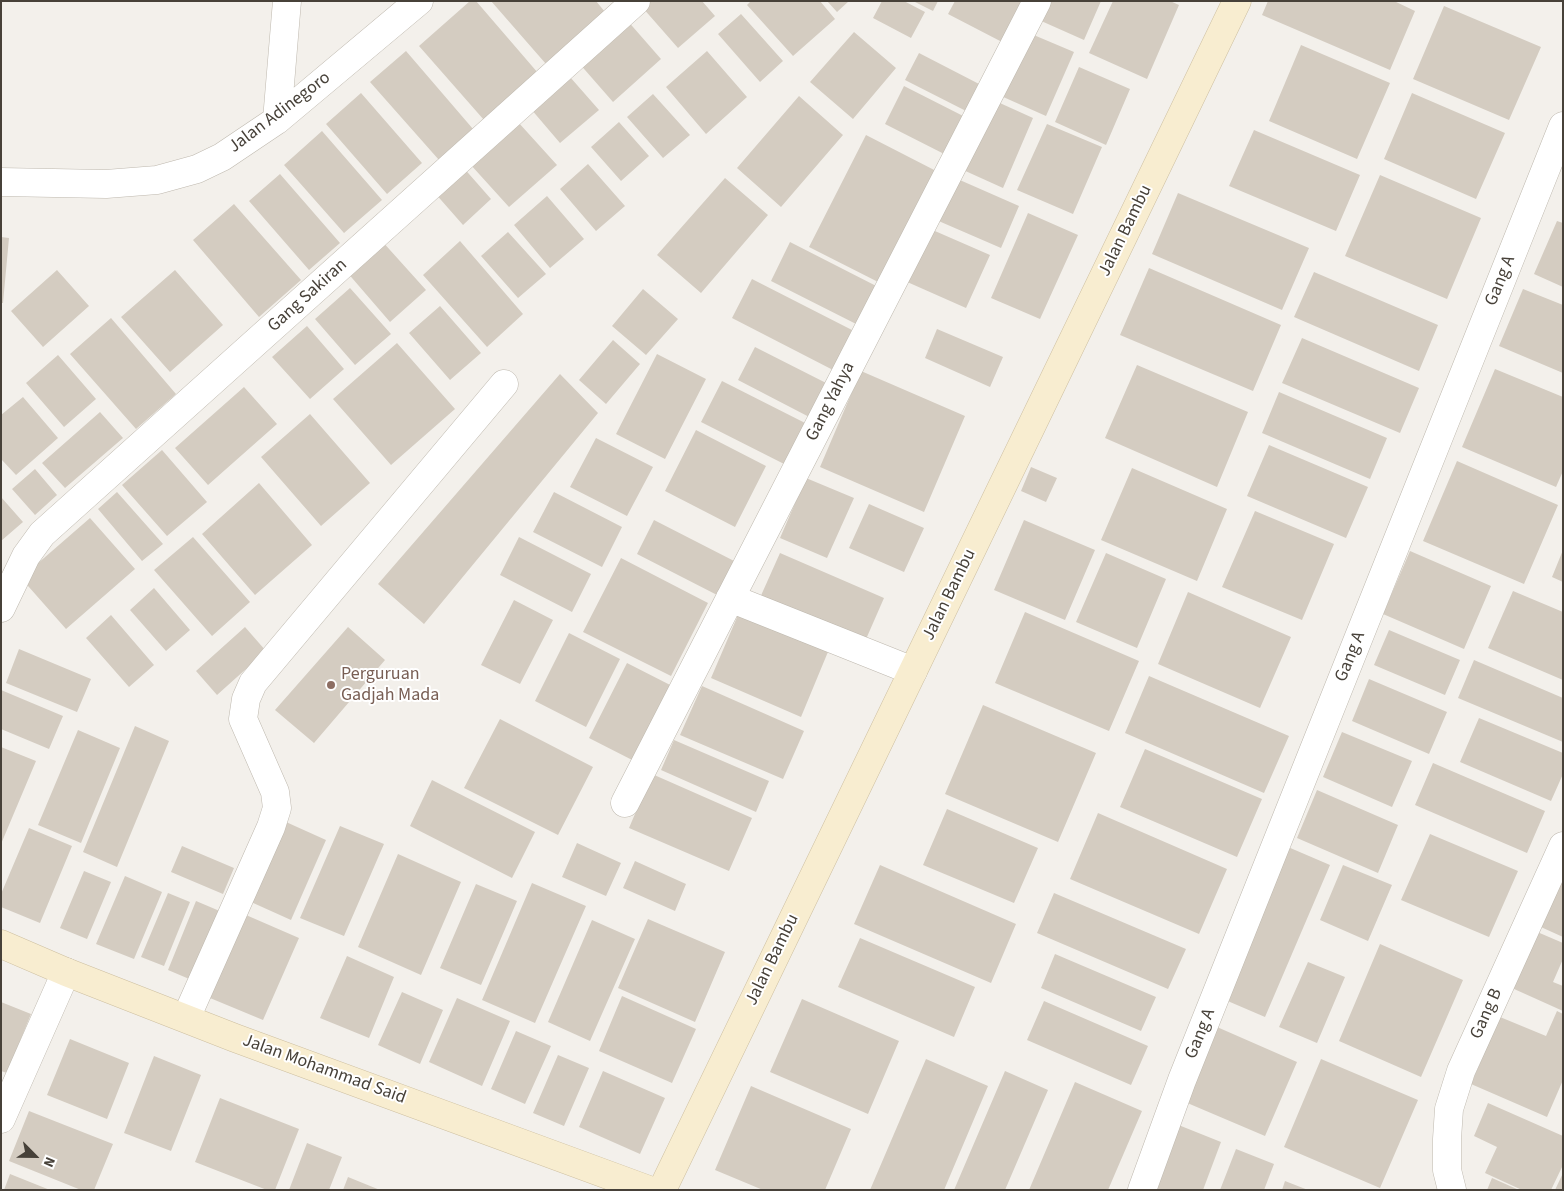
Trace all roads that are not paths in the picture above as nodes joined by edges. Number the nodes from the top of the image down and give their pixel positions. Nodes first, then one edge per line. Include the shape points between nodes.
1 (287, 1) edge
2 (419, 1) edge
3 (636, 1) edge
4 (1037, 1) edge
5 (1237, 1) edge
6 (277, 120) junction
7 (1563, 126) edge
8 (1, 182) edge
9 (504, 384) dead end
10 (730, 598) junction
11 (1, 608) edge
12 (913, 671) junction
13 (625, 804) dead end
14 (1563, 846) edge
15 (1, 944) edge
16 (66, 972) junction
17 (186, 1018) junction
18 (1, 1119) edge
19 (598, 1182) edge
20 (649, 1190) edge
21 (662, 1190) edge
22 (1142, 1190) edge
23 (1452, 1190) edge

1 - 6 street
2 - 6 street, Jalan Adinegoro
3 - 11 street, Gang Sakiran via 42,534 26,556
4 - 10 street, Gang Yahya
5 - 12 street, Jalan Bambu
6 - 8 street, Jalan Adinegoro via 222,157 157,180 106,184
7 - 22 street, Gang A via 1186,1071
9 - 17 street via 252,683 243,719 275,792 277,808
10 - 12 street
10 - 13 street, Gang Yahya
12 - 21 street, Jalan Bambu
14 - 23 street, Gang B via 1461,1071 1449,1109 1447,1170
15 - 16 street, Jalan Mohammad Said
16 - 17 street, Jalan Mohammad Said
16 - 18 street
17 - 19 street, Jalan Mohammad Said
19 - 20 street, Jalan Mohammad Said

